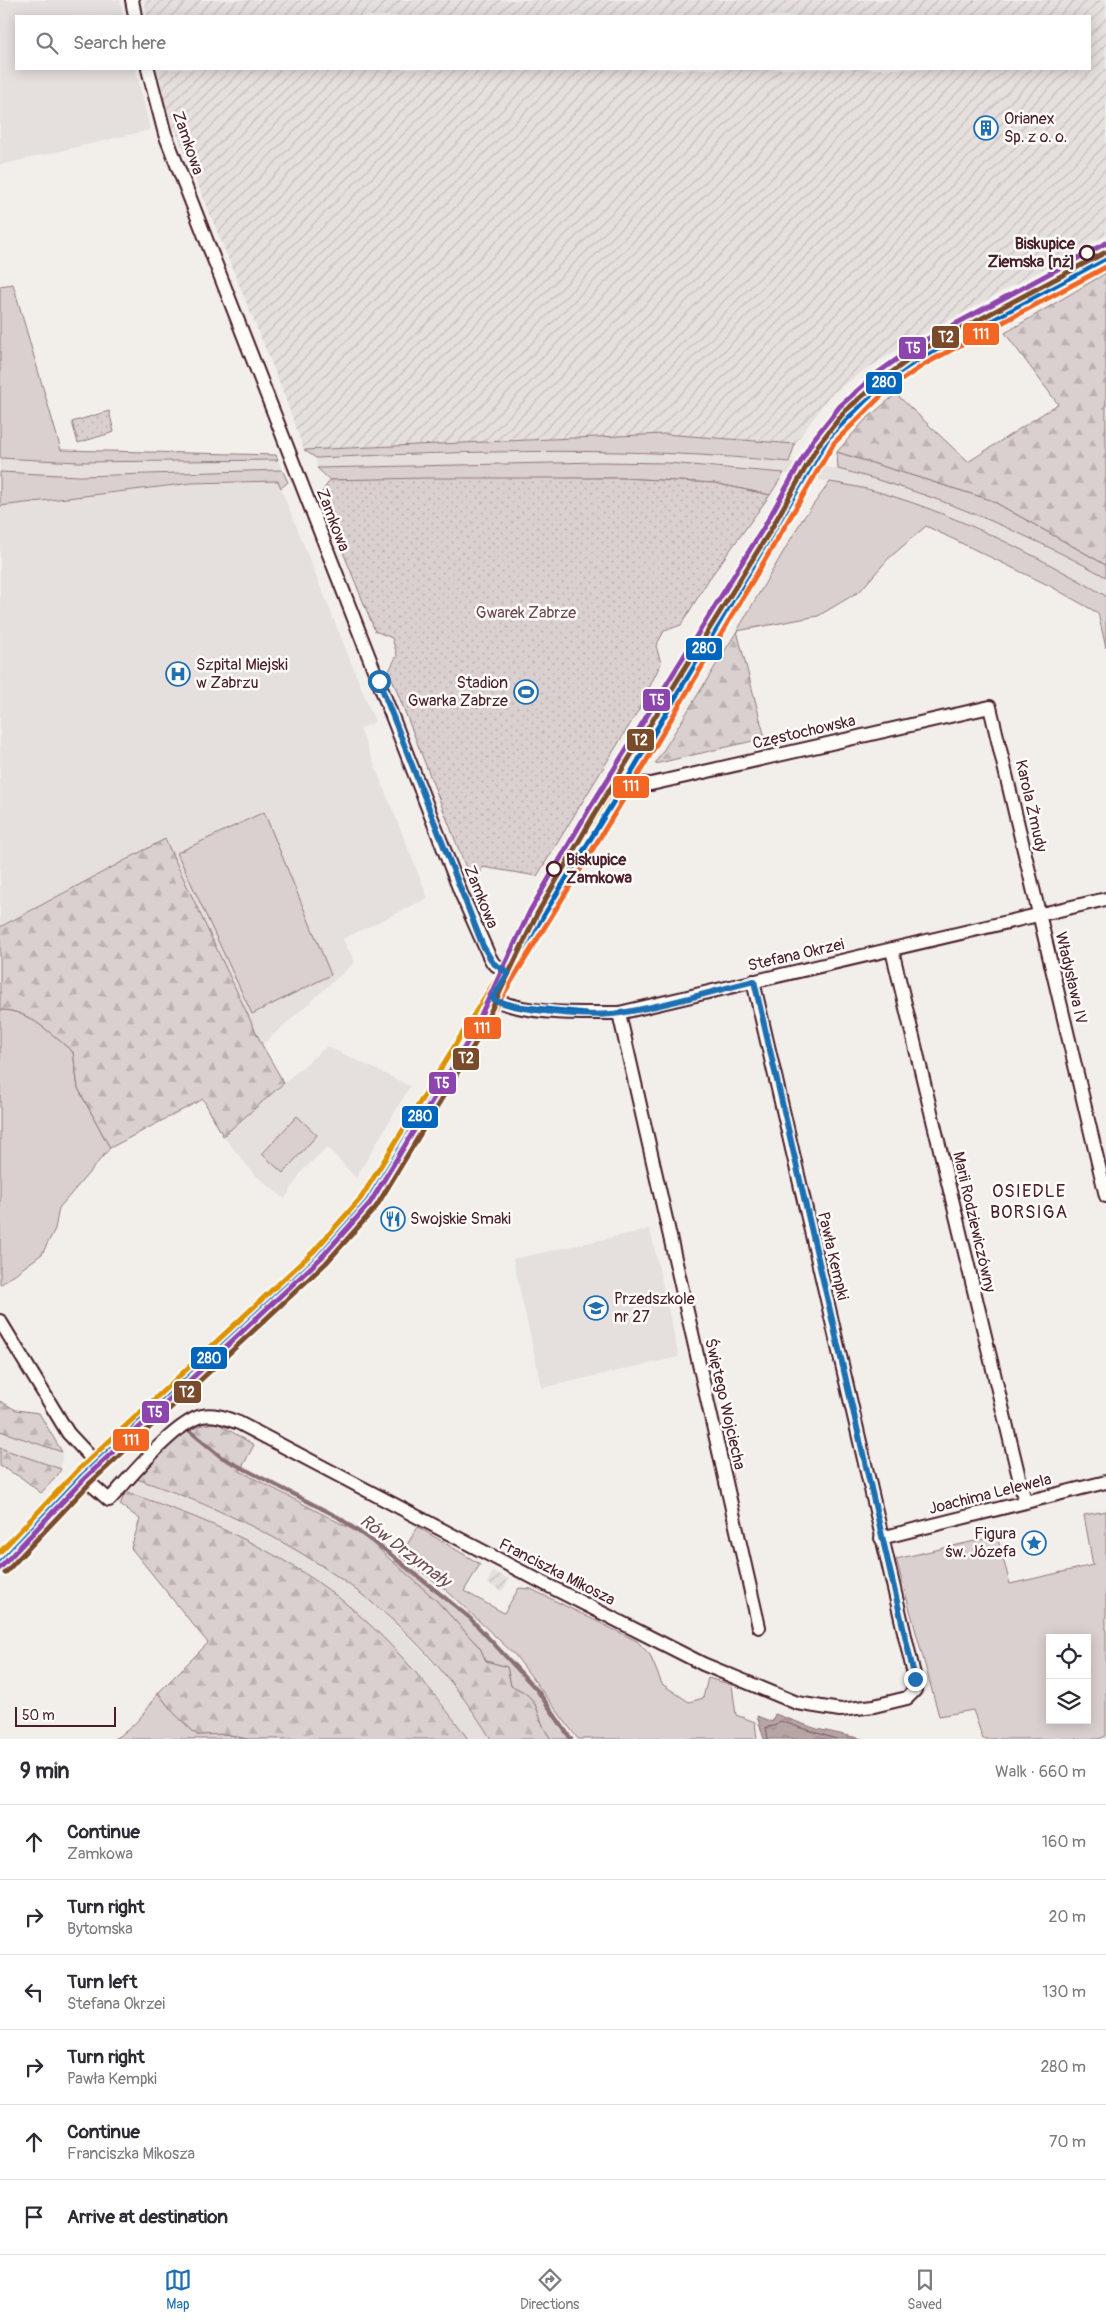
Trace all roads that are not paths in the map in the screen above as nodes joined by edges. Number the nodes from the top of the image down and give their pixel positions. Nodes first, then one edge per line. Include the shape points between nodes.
1 (132, 0) edge
2 (135, 15) edge
3 (148, 70) edge
4 (1106, 258) edge
5 (990, 706) joint
6 (625, 783) junction
7 (1106, 899) edge
8 (1039, 913) junction
9 (892, 950) junction
10 (508, 973) junction
11 (754, 981) junction
12 (492, 999) junction
13 (619, 1013) junction
14 (1106, 1196) edge
15 (0, 1321) edge
16 (96, 1464) junction
17 (82, 1476) junction
18 (1106, 1482) edge
19 (1025, 1502) junction
20 (881, 1538) junction
21 (0, 1563) edge
22 (759, 1627) dead end

1 - 2 street
3 - 10 street, Zamkowa via 165,134 458,884 489,956 493,963
4 - 6 street via 921,358 883,383 828,438
5 - 6 street, Częstochowska via 651,784
5 - 8 street, Karola Żmudy
6 - 10 street
7 - 8 street, Stefana Okrzei
8 - 9 street, Stefana Okrzei
8 - 14 street, Władysława IV
9 - 11 street, Stefana Okrzei
9 - 19 street, Marii Rodziewiczówny
10 - 12 street
11 - 13 street, Stefana Okrzei
11 - 20 street, Pawła Kempki
12 - 13 street, Stefana Okrzei via 541,1010
12 - 16 street via 381,1181 352,1221 319,1256
13 - 22 street, Świętego Wojciecha
15 - 16 street via 68,1432
16 - 17 street
17 - 20 street, Franciszka Mikosza via 109,1500 177,1430 202,1416 219,1416 239,1423 703,1664 797,1703 840,1710 897,1701 907,1698 915,1690
17 - 21 street
18 - 19 street, Joachima Lelewela
19 - 20 street, Joachima Lelewela

